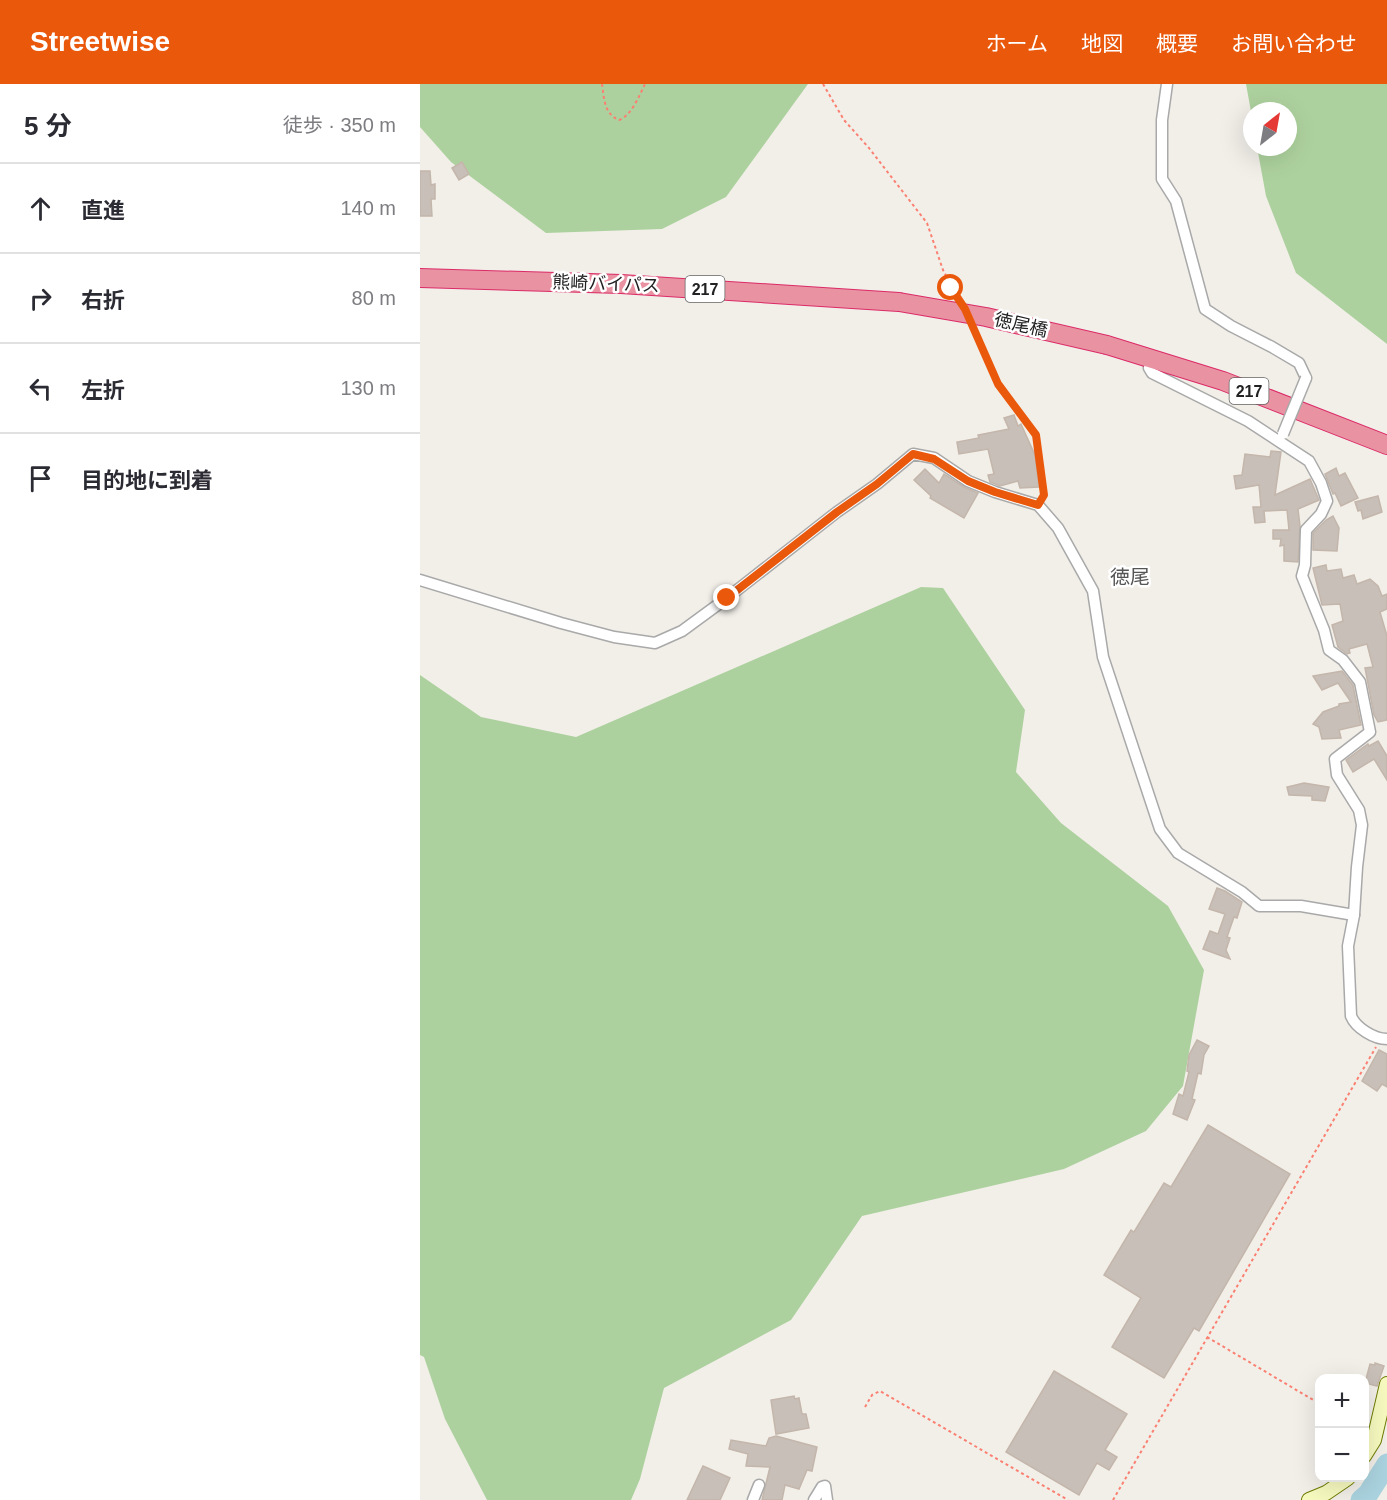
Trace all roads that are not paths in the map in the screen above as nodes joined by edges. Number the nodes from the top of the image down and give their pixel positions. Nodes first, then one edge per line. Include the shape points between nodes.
1 (1167, 84) edge
2 (420, 278) edge
3 (899, 302) joint
4 (1150, 359) junction
5 (1281, 438) junction
6 (1387, 446) edge
7 (420, 580) edge
8 (1354, 915) junction
9 (1384, 1039) edge
10 (1387, 1384) edge
11 (1369, 1449) edge
12 (1342, 1482) edge
13 (759, 1485) dead end
14 (753, 1500) edge
15 (814, 1500) edge
16 (827, 1500) edge
17 (1309, 1500) edge

1 - 5 street, bridge via 1162,120 1162,179 1176,201 1205,309 1299,363 1306,378
2 - 3 highway, 熊崎バイパス / 217 via 621,284
3 - 4 highway, 徳尾橋 / 217, bridge via 986,317
4 - 5 street via 1152,373
4 - 6 highway, 217 via 1223,381
5 - 8 street via 1309,461 1327,501 1306,531 1302,576 1329,650 1343,660 1360,682 1370,732 1335,759 1337,775 1359,810 1362,825
7 - 8 street via 561,623 655,643 682,631 913,454 934,459 968,481 1038,505 1058,528 1093,591 1103,657 1160,829 1178,853 1258,906 1301,906
8 - 9 street via 1348,946 1351,1016 1353,1022
10 - 11 street
12 - 17 street
13 - 14 street
15 - 16 street via 825,1486

